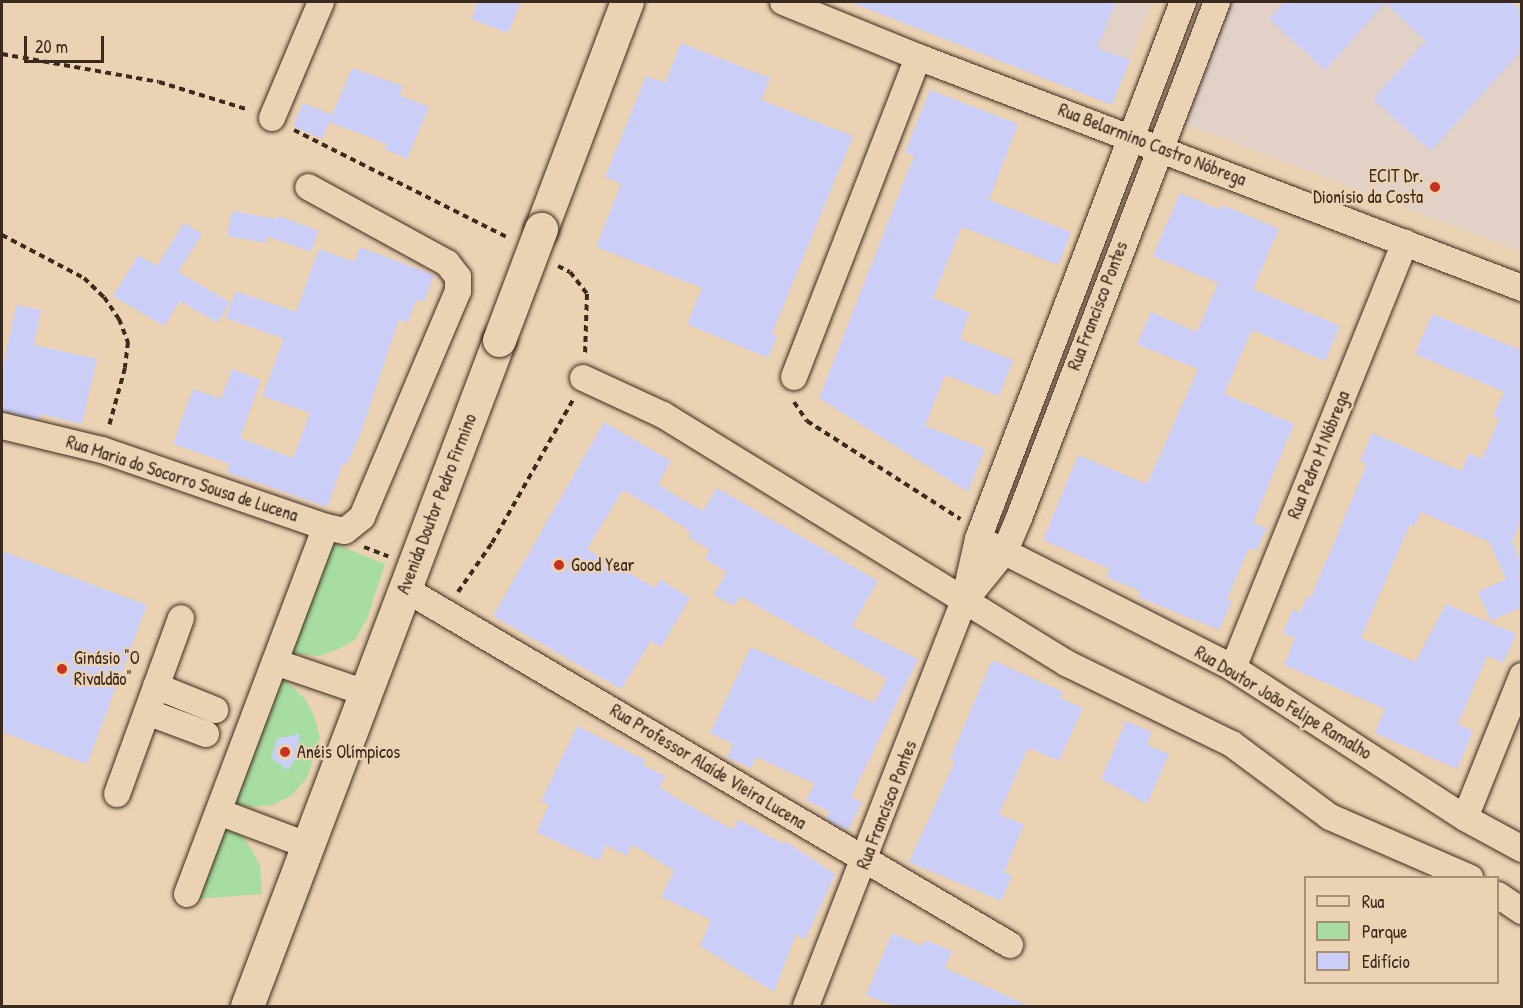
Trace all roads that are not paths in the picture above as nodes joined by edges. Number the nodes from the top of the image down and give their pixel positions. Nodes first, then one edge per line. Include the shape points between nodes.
1 (321, 2) edge
2 (627, 2) edge
3 (783, 2) edge
4 (1183, 2) edge
5 (1216, 2) edge
6 (918, 57) junction
7 (272, 118) dead end
8 (1129, 136) junction
9 (1160, 148) junction
10 (308, 187) dead end
11 (1406, 242) junction
12 (1521, 288) edge
13 (794, 377) road end
14 (583, 378) dead end
15 (2, 426) edge
16 (325, 530) junction
17 (978, 539) junction
18 (1005, 551) junction
19 (410, 577) junction
20 (964, 601) junction
21 (181, 618) dead end
22 (275, 662) junction
23 (1233, 668) junction
24 (1521, 676) edge
25 (156, 686) junction
26 (366, 693) junction
27 (147, 712) junction
28 (233, 716) junction
29 (224, 741) junction
30 (117, 794) dead end
31 (219, 812) junction
32 (1465, 818) junction
33 (309, 846) junction
34 (1521, 849) edge
35 (866, 861) junction
36 (1465, 876) edge
37 (188, 894) dead end
38 (1499, 896) edge
39 (1521, 911) edge
40 (1010, 945) dead end
41 (247, 1006) edge
42 (807, 1006) edge

1 - 7 street
2 - 19 main road, Avenida Doutor Pedro Firmino, bridge
3 - 6 street, Rua Belarmino Castro Nóbrega
4 - 8 street, Rua Francisco Pontes
5 - 9 street, Rua Francisco Pontes
6 - 8 street, Rua Belarmino Castro Nóbrega
6 - 13 street
8 - 9 street, Rua Belarmino Castro Nóbrega
8 - 17 street, Rua Francisco Pontes
9 - 11 street, Rua Belarmino Castro Nóbrega
9 - 18 street, Rua Francisco Pontes
10 - 16 street via 447,263 459,282 362,517 345,531
11 - 12 street, Rua Belarmino Castro Nóbrega
11 - 23 street, Rua Pedro M Nóbrega
14 - 20 street via 663,415
15 - 16 street, Rua Maria do Socorro Sousa de Lucena via 102,450
16 - 22 street
17 - 18 street, Rua Doutor João Felipe Ramalho
17 - 20 street, Rua Francisco Pontes
18 - 20 street, Rua Francisco Pontes
18 - 23 street, Rua Doutor João Felipe Ramalho
19 - 26 main road, Avenida Doutor Pedro Firmino
19 - 35 street, Rua Professor Alaíde Vieira Lucena
20 - 35 street, Rua Francisco Pontes
20 - 36 street via 1066,663 1232,744 1330,817
21 - 25 street
22 - 26 street
22 - 28 street
23 - 32 street, Rua Doutor João Felipe Ramalho
24 - 32 street
25 - 27 street
25 - 28 street
26 - 33 main road, Avenida Doutor Pedro Firmino
27 - 29 street
27 - 30 street
28 - 29 street
29 - 31 street
31 - 33 street
31 - 37 street
32 - 34 street, Rua Doutor João Felipe Ramalho
33 - 41 main road, Avenida Doutor Pedro Firmino
35 - 40 street, Rua Professor Alaíde Vieira Lucena
35 - 42 street, Rua Francisco Pontes
38 - 39 street

